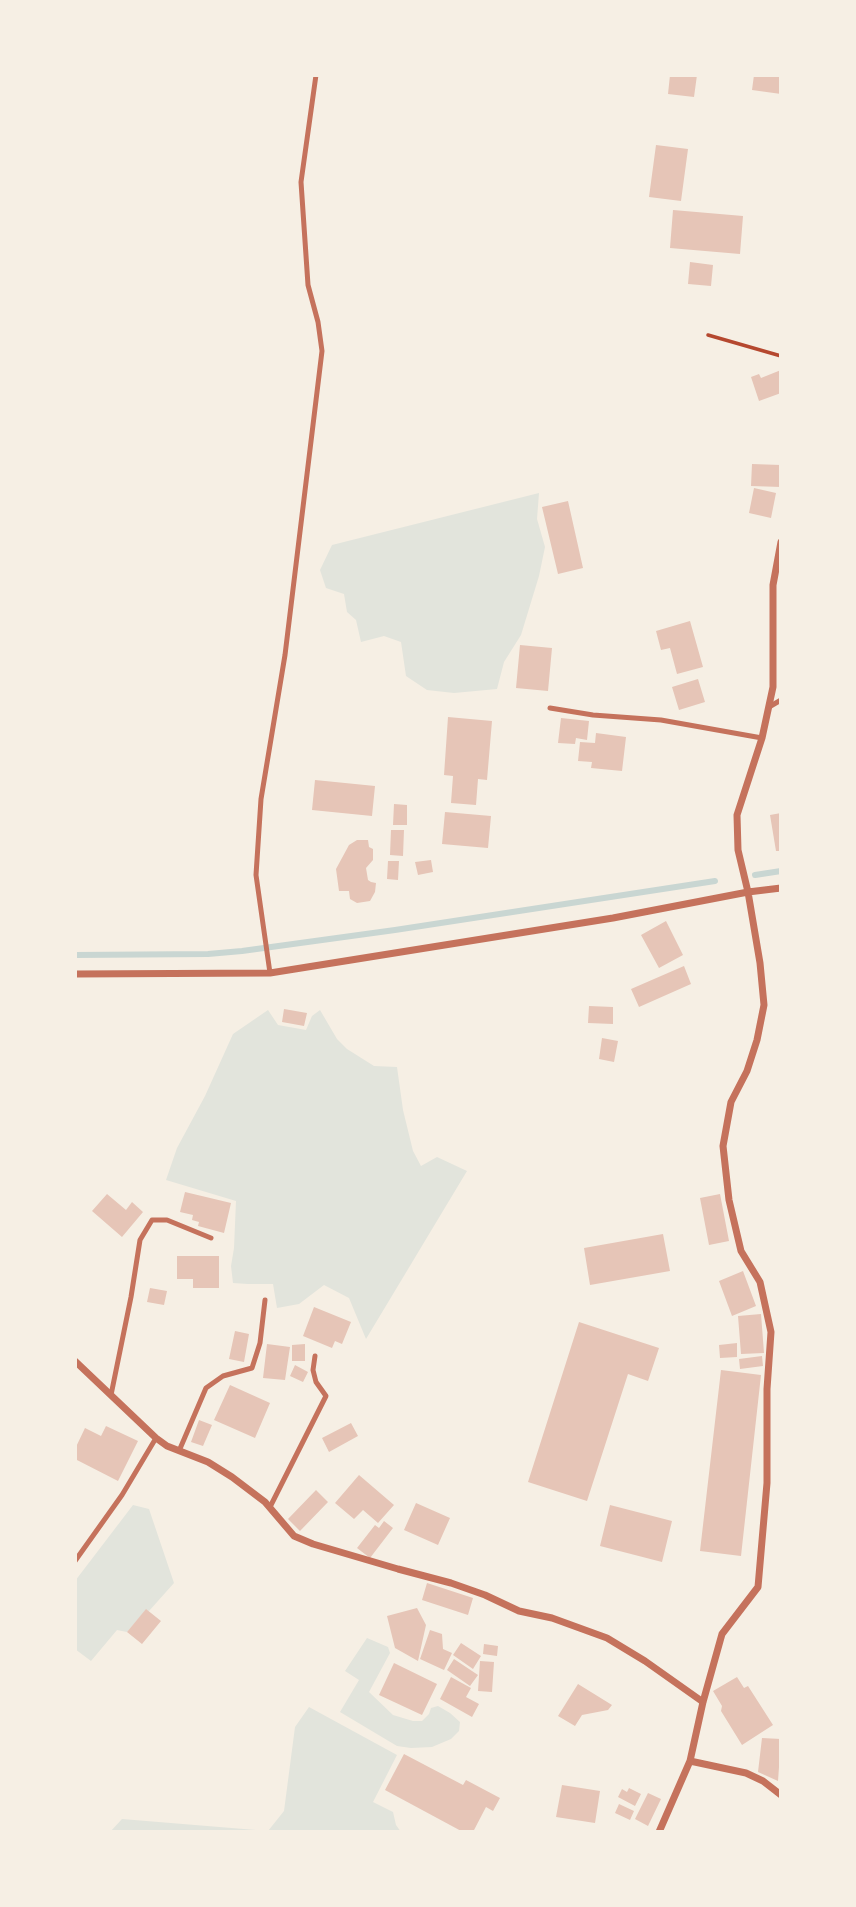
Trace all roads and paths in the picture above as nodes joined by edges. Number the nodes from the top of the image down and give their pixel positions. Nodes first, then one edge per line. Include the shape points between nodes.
1 (316, 75) edge
2 (708, 335) dead end
3 (781, 356) edge
4 (781, 542) edge
5 (781, 700) edge
6 (769, 707) junction
7 (550, 708) dead end
8 (762, 738) junction
9 (781, 888) edge
10 (748, 892) junction
11 (270, 973) junction
12 (75, 974) edge
13 (211, 1238) dead end
14 (265, 1300) dead end
15 (316, 1356) dead end
16 (75, 1361) edge
17 (111, 1395) junction
18 (156, 1438) junction
19 (179, 1451) junction
20 (270, 1507) junction
21 (75, 1560) edge
22 (703, 1702) junction
23 (690, 1761) junction
24 (781, 1795) edge
25 (659, 1832) edge

1 - 11 lane via 301,182 308,285 322,351 285,655 261,799 256,875
2 - 3 path
4 - 6 street via 773,585
5 - 6 lane
6 - 8 street
7 - 8 lane via 696,725
8 - 10 street via 737,815 738,850
9 - 10 street
10 - 11 street
10 - 22 street via 764,1005 747,1071 731,1102 723,1146 741,1251 760,1282 771,1332 767,1483 758,1587 722,1634
11 - 12 street
13 - 17 lane via 167,1220 152,1220 140,1240
14 - 19 lane via 252,1368 223,1376 206,1388
15 - 20 lane via 316,1382 326,1396
16 - 17 street
17 - 18 street
18 - 19 street
18 - 21 lane
19 - 20 street via 208,1462
20 - 22 street via 294,1536 313,1544 451,1583 519,1611 607,1638
22 - 23 street
23 - 24 street via 746,1773 764,1780
23 - 25 street

